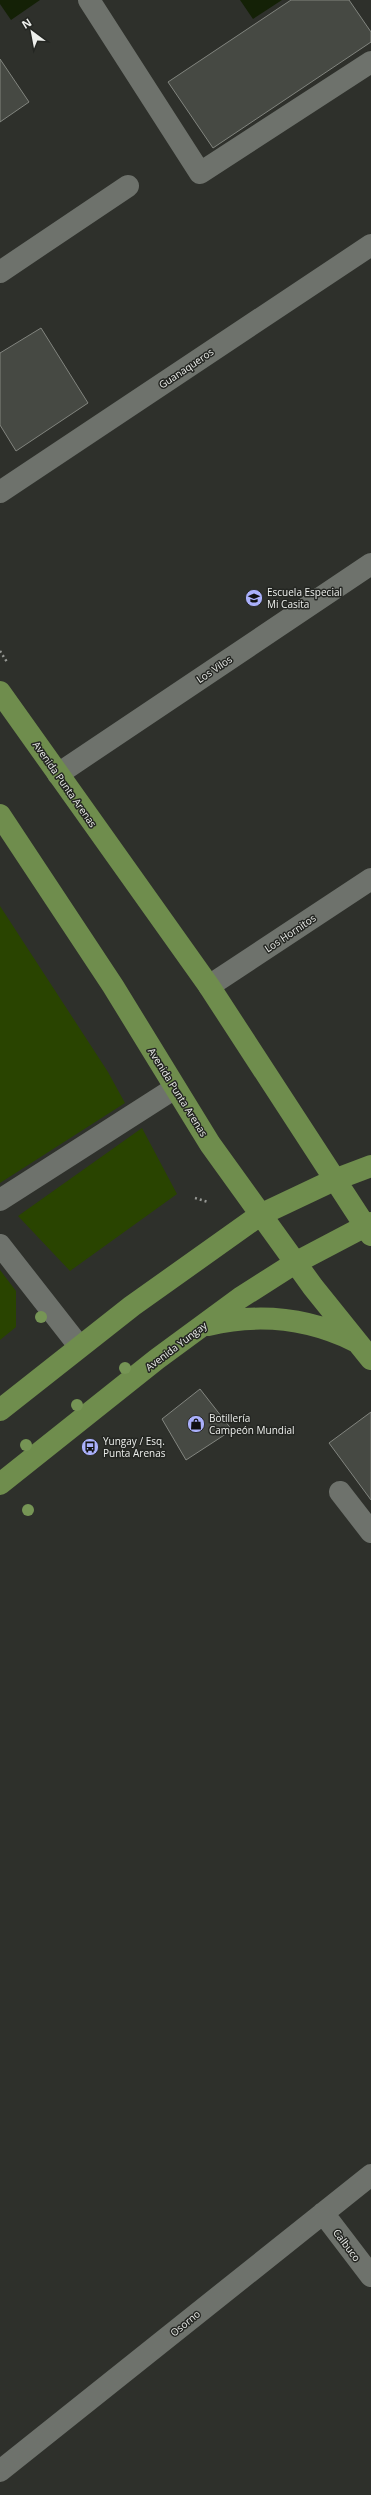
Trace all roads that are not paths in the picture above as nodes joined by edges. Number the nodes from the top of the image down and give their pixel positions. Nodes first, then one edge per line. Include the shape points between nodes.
1 (89, 0) edge
2 (371, 62) edge
3 (128, 186) dead end
4 (371, 245) edge
5 (0, 272) edge
6 (0, 492) edge
7 (371, 564) edge
8 (0, 692) edge
9 (58, 774) junction
10 (0, 815) edge
11 (371, 879) edge
12 (209, 986) junction
13 (175, 1088) junction
14 (371, 1166) edge
15 (334, 1180) junction
16 (0, 1200) edge
17 (260, 1215) junction
18 (369, 1228) edge
19 (0, 1245) edge
20 (295, 1263) junction
21 (201, 1327) junction
22 (79, 1346) junction
23 (365, 1351) edge
24 (0, 1410) edge
25 (0, 1484) edge
26 (340, 1492) dead end
27 (371, 1532) edge
28 (371, 2175) edge
29 (323, 2213) junction
30 (371, 2276) edge
31 (0, 2471) edge

1 - 2 street via 200,173
3 - 5 street
4 - 6 street, Guanaqueros
7 - 9 street, Los Vilos
8 - 9 main road, Avenida Punta Arenas
9 - 12 main road, Avenida Punta Arenas
10 - 13 main road, Avenida Punta Arenas via 84,941
11 - 12 street, Los Hornitos
12 - 15 main road, Avenida Punta Arenas
13 - 16 street
13 - 17 main road, Avenida Punta Arenas via 210,1144
14 - 15 main road
15 - 17 main road
15 - 18 main road, Avenida Punta Arenas
17 - 20 main road, Avenida Punta Arenas
17 - 22 main road
18 - 20 main road, Avenida Yungay
19 - 22 street
20 - 21 main road, Avenida Yungay
20 - 23 main road, Avenida Punta Arenas
21 - 23 main road via 246,1318 276,1318 329,1330
21 - 25 main road, Avenida Yungay
22 - 24 main road
26 - 27 street
28 - 29 street, Osorno
29 - 30 street, Calbuco
29 - 31 street, Osorno

